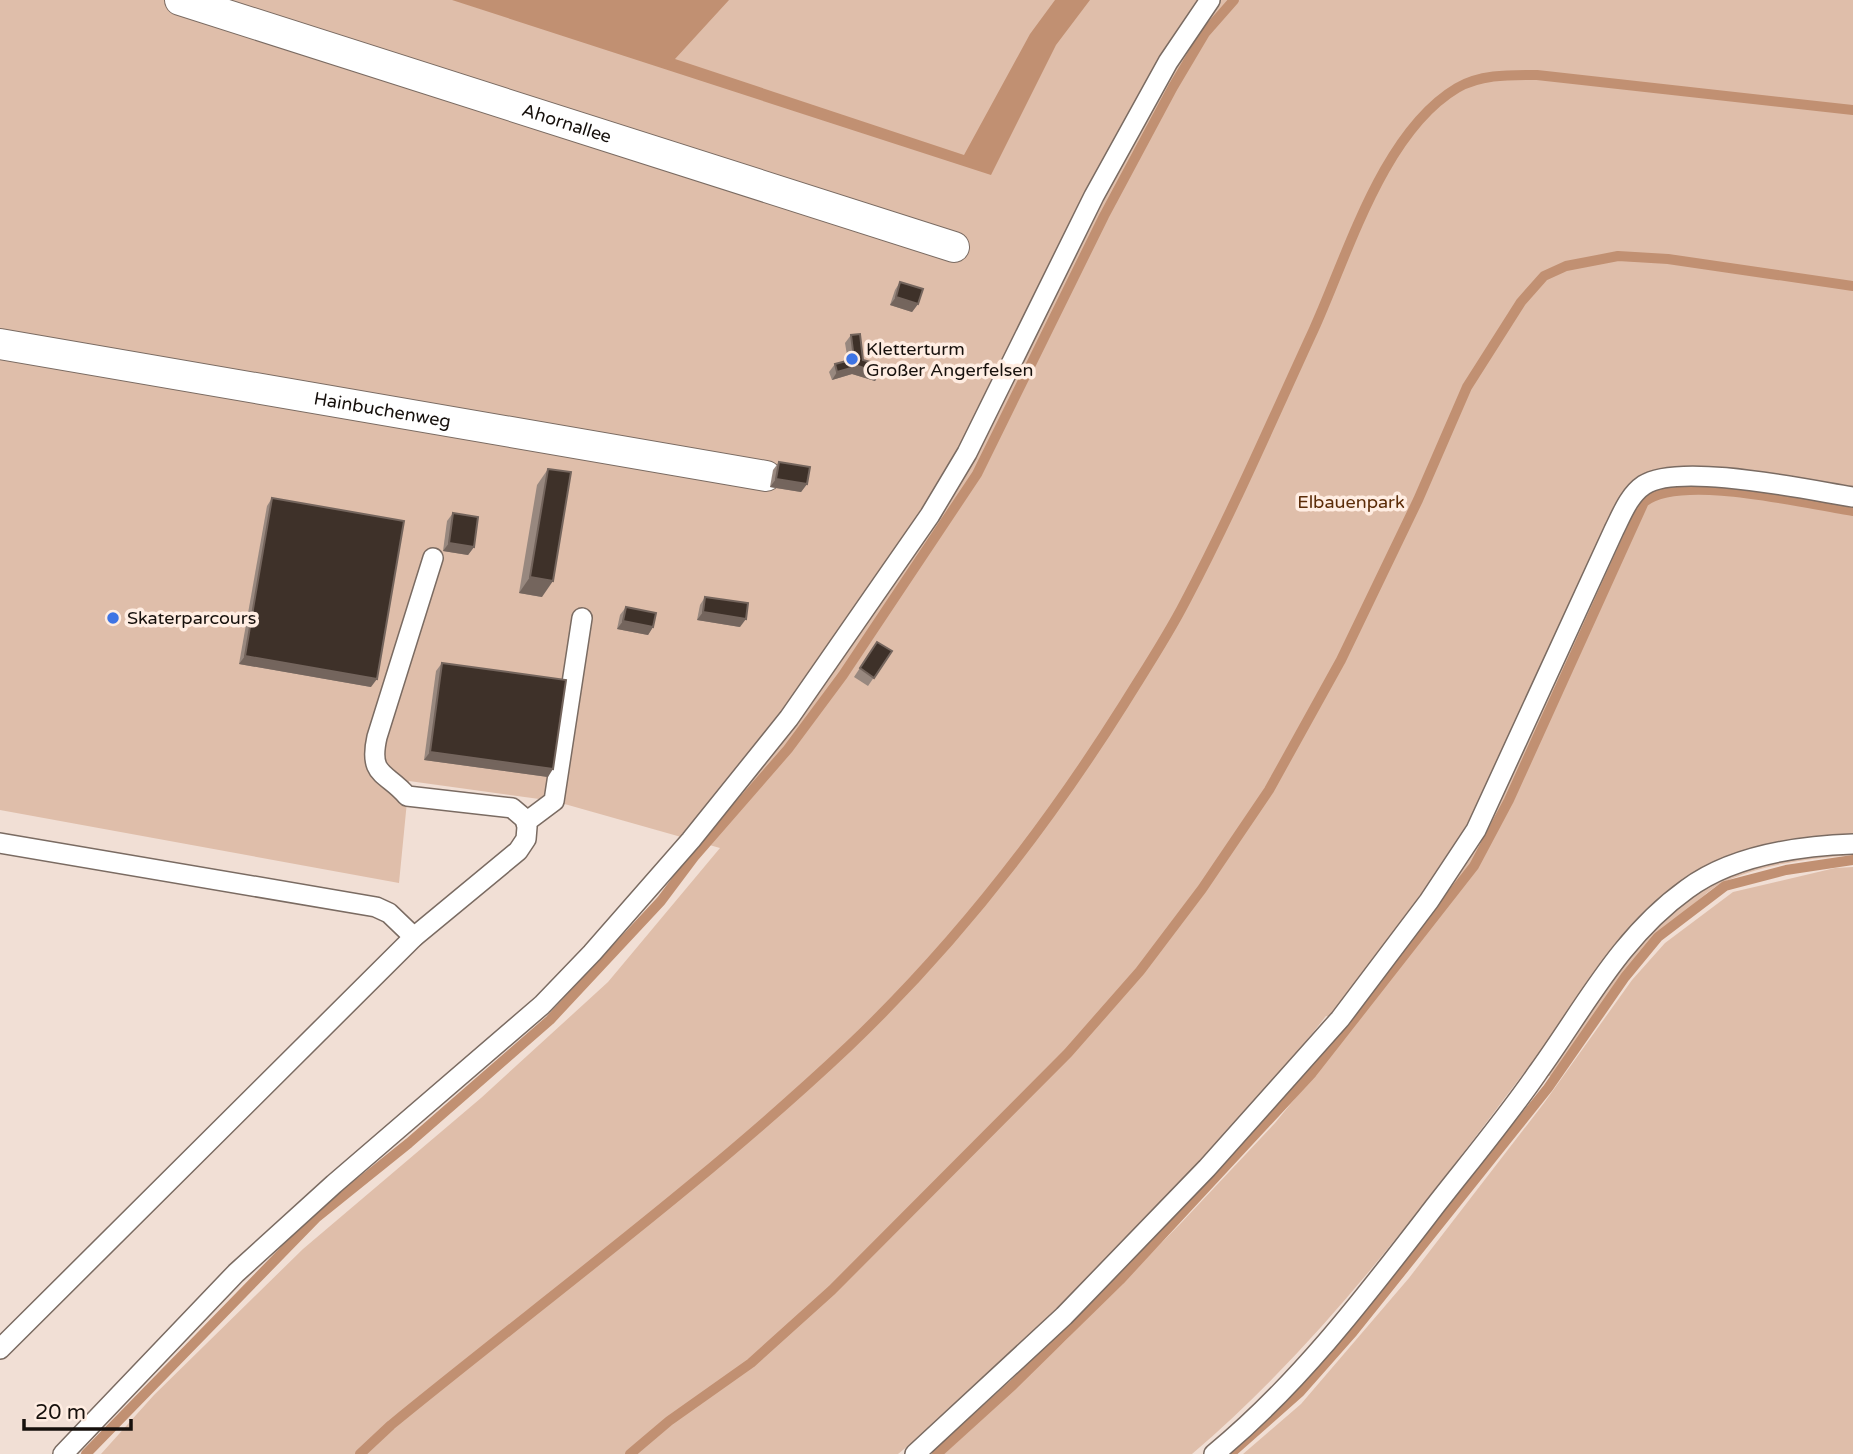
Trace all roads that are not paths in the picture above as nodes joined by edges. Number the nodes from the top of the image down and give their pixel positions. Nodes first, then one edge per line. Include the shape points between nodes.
1 (180, 0) edge
2 (1210, 0) edge
3 (954, 247) dead end
4 (0, 344) edge
5 (766, 476) dead end
6 (1853, 497) edge
7 (433, 558) dead end
8 (582, 618) dead end
9 (526, 822) junction
10 (0, 843) edge
11 (1853, 844) edge
12 (414, 937) junction
13 (0, 1349) edge
14 (63, 1454) edge
15 (915, 1454) edge
16 (1214, 1454) edge

1 - 3 street, Ahornallee
2 - 14 lane via 1168,62 1094,196 960,464 789,718 691,840 550,996 236,1273
4 - 5 street, Hainbuchenweg
6 - 15 lane via 1696,476 1662,478 1636,491 1476,830 1429,901 1340,1019 1207,1168 1064,1316
7 - 9 lane via 377,737 376,767 407,796 505,806
8 - 9 lane via 554,801
9 - 12 lane via 526,839 515,855
10 - 12 lane via 376,907
11 - 16 lane via 1790,850 1716,871 1654,914 1621,949 1538,1073 1353,1312 1250,1424
12 - 13 lane

